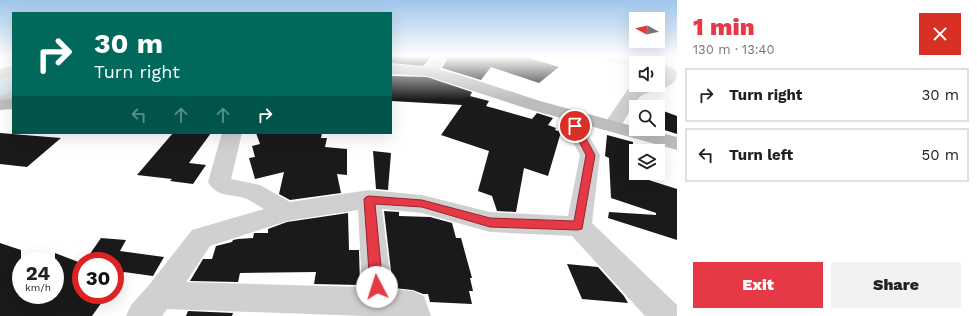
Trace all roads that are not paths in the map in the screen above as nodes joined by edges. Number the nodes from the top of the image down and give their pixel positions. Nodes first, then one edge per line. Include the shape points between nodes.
1 (9, 71) edge
2 (423, 71) edge
3 (428, 71) joint
4 (667, 71) edge
5 (0, 75) edge
6 (665, 82) edge
7 (637, 92) edge
8 (12, 97) edge
9 (0, 104) edge
10 (12, 104) edge
11 (567, 114) junction
12 (612, 126) junction
13 (232, 134) edge
14 (677, 144) edge
15 (369, 199) junction
16 (287, 212) junction
17 (578, 226) junction
18 (378, 302) junction
19 (151, 306) edge
20 (415, 316) edge
21 (666, 316) edge

1 - 5 street
2 - 3 street
3 - 11 street
4 - 6 street via 671,74
7 - 12 street
8 - 9 street
9 - 10 street
11 - 12 street
11 - 17 street via 590,155
12 - 14 street
13 - 16 street via 219,182 230,188 252,191
15 - 16 street
15 - 17 street via 422,204 490,222
15 - 18 street
16 - 19 street via 201,238
17 - 21 street
18 - 19 street
18 - 20 street via 413,306

